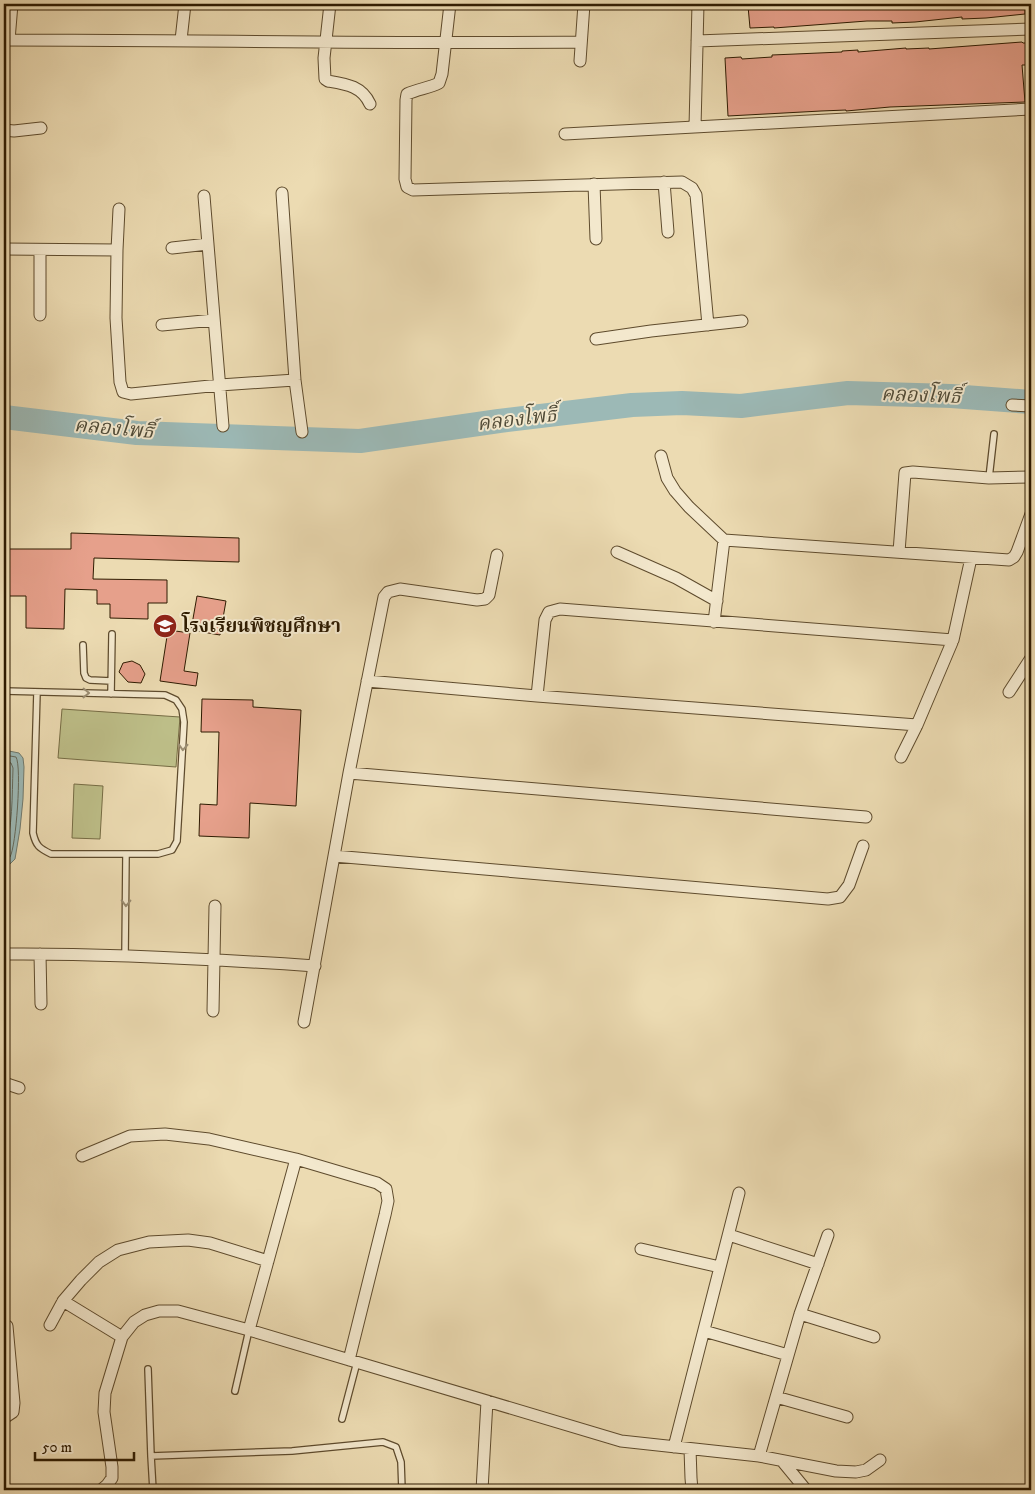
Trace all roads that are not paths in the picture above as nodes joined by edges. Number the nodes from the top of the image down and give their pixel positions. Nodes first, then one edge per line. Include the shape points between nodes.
1 (12, 4) edge
2 (185, 4) edge
3 (330, 4) edge
4 (450, 4) edge
5 (584, 4) edge
6 (698, 4) edge
7 (1031, 29) edge
8 (6, 40) edge
9 (181, 40) junction
10 (697, 41) junction
11 (326, 42) junction
12 (581, 42) junction
13 (445, 44) junction
14 (580, 61) dead end
15 (370, 104) dead end
16 (1031, 109) edge
17 (695, 127) junction
18 (41, 128) dead end
19 (4, 130) edge
20 (566, 134) dead end
21 (664, 182) junction
22 (594, 184) junction
23 (282, 193) dead end
24 (204, 196) dead end
25 (119, 209) dead end
26 (668, 232) dead end
27 (596, 239) dead end
28 (208, 244) junction
29 (172, 248) dead end
30 (4, 249) edge
31 (40, 250) junction
32 (117, 250) junction
33 (40, 315) dead end
34 (214, 320) junction
35 (742, 321) dead end
36 (708, 325) junction
37 (162, 326) dead end
38 (596, 340) dead end
39 (296, 380) junction
40 (220, 385) junction
41 (1012, 405) dead end
42 (1031, 406) edge
43 (223, 426) dead end
44 (302, 432) dead end
45 (994, 434) dead end
46 (661, 456) dead end
47 (1031, 477) edge
48 (989, 478) junction
49 (1031, 514) edge
50 (724, 540) junction
51 (618, 552) dead end
52 (899, 552) junction
53 (497, 555) dead end
54 (971, 558) junction
55 (716, 601) junction
56 (714, 622) junction
57 (112, 634) dead end
58 (953, 640) junction
59 (83, 645) dead end
60 (1031, 658) edge
61 (111, 681) junction
62 (367, 681) junction
63 (4, 691) edge
64 (37, 692) junction
65 (1009, 692) dead end
66 (111, 694) junction
67 (537, 696) junction
68 (917, 725) junction
69 (901, 757) dead end
70 (349, 773) junction
71 (866, 816) dead end
72 (863, 846) dead end
73 (126, 854) junction
74 (334, 856) junction
75 (215, 906) dead end
76 (4, 954) edge
77 (40, 954) junction
78 (125, 956) junction
79 (214, 959) junction
80 (316, 966) junction
81 (41, 1004) dead end
82 (214, 1011) dead end
83 (304, 1022) dead end
84 (4, 1083) edge
85 (19, 1088) dead end
86 (82, 1156) dead end
87 (296, 1158) junction
88 (739, 1193) dead end
89 (728, 1235) junction
90 (828, 1235) dead end
91 (641, 1248) dead end
92 (268, 1261) junction
93 (818, 1264) junction
94 (720, 1267) junction
95 (63, 1301) junction
96 (800, 1314) junction
97 (50, 1324) dead end
98 (7, 1326) dead end
99 (249, 1330) junction
100 (704, 1331) junction
101 (122, 1337) junction
102 (874, 1337) dead end
103 (6, 1343) edge
104 (788, 1356) junction
105 (353, 1361) junction
106 (148, 1369) dead end
107 (235, 1391) dead end
108 (776, 1397) junction
109 (487, 1402) junction
110 (847, 1417) dead end
111 (4, 1418) edge
112 (342, 1419) dead end
113 (674, 1447) junction
114 (690, 1449) junction
115 (151, 1456) junction
116 (759, 1456) junction
117 (880, 1460) dead end
118 (783, 1462) junction
119 (100, 1490) edge
120 (152, 1490) edge
121 (402, 1490) edge
122 (482, 1490) edge
123 (692, 1490) edge
124 (806, 1490) edge

1 - 8 street
2 - 9 street
3 - 11 street
4 - 13 street
5 - 12 street
6 - 10 street
7 - 10 street
8 - 9 street
9 - 11 street
10 - 17 street
11 - 13 street
11 - 15 street via 325,79 353,86 366,95
12 - 13 street
12 - 14 street
13 - 22 street via 439,83 407,94 407,187 413,190
16 - 17 street
17 - 20 street
18 - 19 street
21 - 22 street
21 - 26 street
21 - 36 street via 682,182 696,195
22 - 27 street
23 - 39 street
24 - 28 street
25 - 32 street
28 - 29 street
28 - 34 street
30 - 31 street
31 - 32 street
31 - 33 street
32 - 40 street via 116,318 123,392
34 - 37 street
34 - 40 street
35 - 36 street
36 - 38 street
39 - 40 street
39 - 44 street
40 - 43 street
41 - 42 street
45 - 48 lane
46 - 50 street via 674,491
47 - 48 street
48 - 52 street via 905,473
49 - 54 street via 1014,557 1008,560
50 - 52 street
50 - 55 street
51 - 55 street via 676,578
52 - 54 street
53 - 62 street via 489,595 485,599 400,589 388,592 384,597
54 - 58 street
55 - 56 street
56 - 58 street
56 - 67 street via 560,609 549,612 544,620
57 - 61 lane
58 - 68 street
59 - 61 lane via 86,678
60 - 65 street
61 - 66 lane
62 - 67 street
62 - 70 street
63 - 64 lane
64 -> 66 lane
64 - 73 lane via 34,839 39,848 51,854
66 -> 73 lane via 165,696 176,700 184,722 177,841 172,850 158,854
67 - 68 street
68 - 69 street
70 - 71 street
70 - 74 street
72 - 74 street via 849,885 840,897 828,899
73 -> 78 lane
74 - 80 street
75 - 79 street
76 - 77 street
77 - 78 street
77 - 81 street
78 - 79 street
79 - 80 street
79 - 82 street
80 - 83 street
84 - 85 street
86 - 87 street via 130,1136 165,1134 209,1139
87 - 92 street
87 - 105 street via 377,1183 386,1190 388,1201
88 - 89 street
89 - 93 street
89 - 94 street
90 - 93 street
91 - 94 street
92 - 95 street via 210,1243 188,1240 149,1242 118,1250 100,1262
92 - 99 street
93 - 96 street
94 - 100 street
95 - 97 street
95 - 101 street
96 - 102 street
96 - 104 street
98 - 103 street
99 - 101 street via 178,1311 159,1311 134,1322
99 - 105 street
99 - 107 lane
100 - 104 street
100 - 113 street
101 - 119 street via 105,1393 104,1412 112,1478
103 - 111 street via 14,1403 13,1412
104 - 108 street
105 - 109 street
105 - 112 lane
106 - 115 lane
108 - 110 street
108 - 116 street
109 - 113 street via 622,1441
109 - 122 street
113 - 114 street
114 - 116 street
114 - 123 street
115 - 120 lane
115 - 121 lane via 292,1451 383,1442 396,1447 401,1462
116 - 118 street
117 - 118 street via 866,1470 856,1472
118 - 124 street

